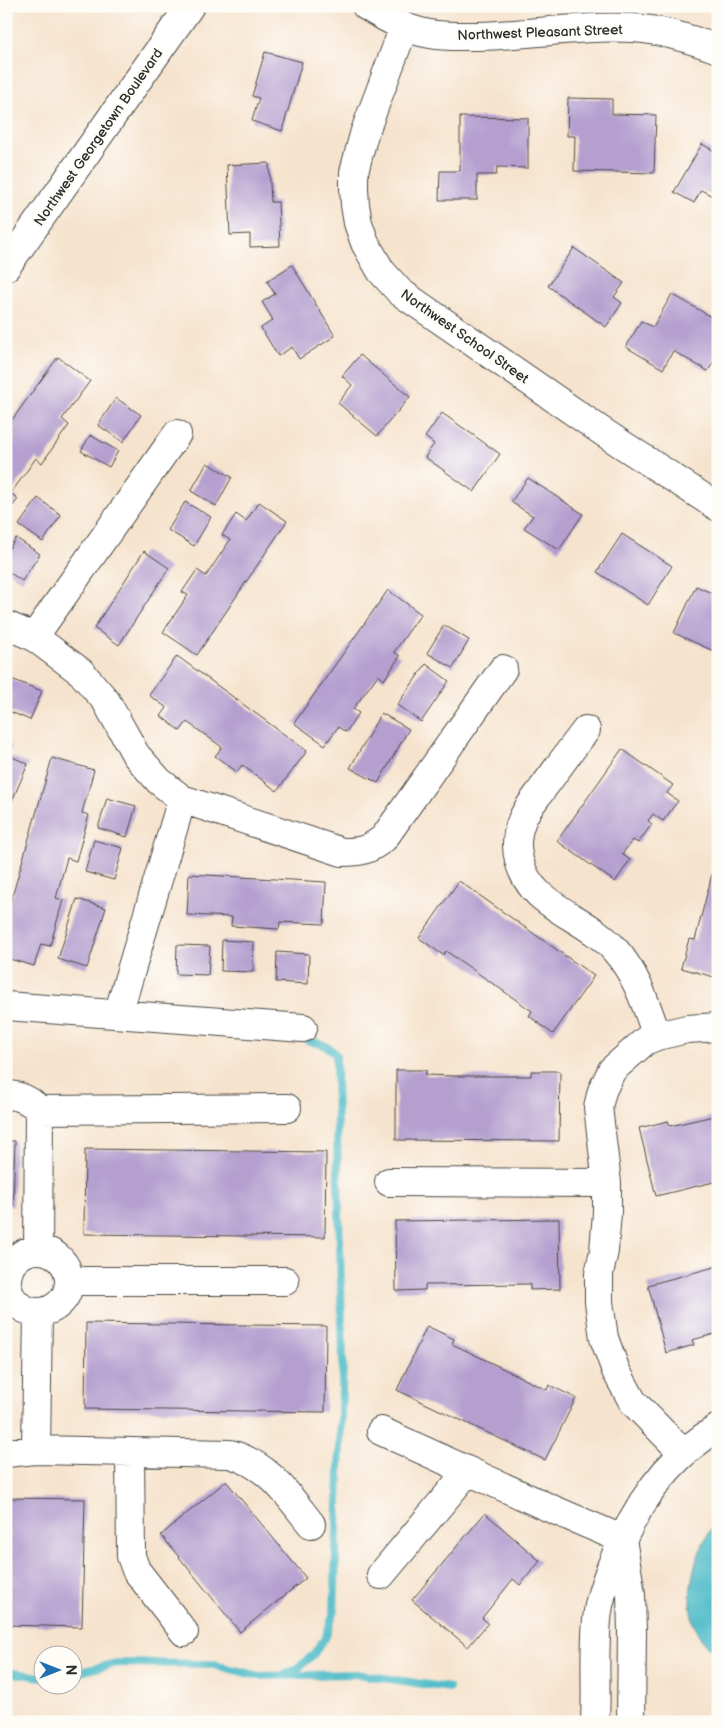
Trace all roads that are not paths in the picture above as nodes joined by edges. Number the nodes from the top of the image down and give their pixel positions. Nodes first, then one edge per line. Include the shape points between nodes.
1 (190, 6) edge
2 (366, 6) edge
3 (404, 27) junction
4 (718, 49) edge
5 (6, 267) edge
6 (177, 434) dead end
7 (718, 507) edge
8 (6, 625) edge
9 (34, 637) junction
10 (503, 669) dead end
11 (586, 730) dead end
12 (182, 799) junction
13 (6, 1006) edge
14 (118, 1014) junction
15 (718, 1027) edge
16 (302, 1028) dead end
17 (657, 1036) junction
18 (6, 1095) edge
19 (287, 1108) dead end
20 (39, 1110) junction
21 (389, 1182) dead end
22 (607, 1183) junction
23 (38, 1250) junction
24 (7, 1280) edge
25 (69, 1281) junction
26 (286, 1281) dead end
27 (38, 1312) junction
28 (718, 1428) edge
29 (381, 1431) dead end
30 (36, 1450) junction
31 (130, 1452) junction
32 (6, 1453) edge
33 (682, 1453) junction
34 (468, 1471) junction
35 (311, 1524) dead end
36 (622, 1538) junction
37 (381, 1574) dead end
38 (184, 1632) dead end
39 (595, 1722) edge
40 (631, 1722) edge

1 - 5 street, Northwest Georgetown Boulevard
2 - 3 street, Northwest Pleasant Street
3 - 4 street, Northwest Pleasant Street via 419,32 466,36 634,28 697,41
3 - 7 street, Northwest School Street via 364,134 354,172 358,223 381,272 400,292
6 - 9 street
8 - 9 street
9 - 12 street via 81,672 106,701 136,755 159,781
10 - 12 street via 384,838 372,847 358,852 342,852
11 - 17 street via 522,820 517,843 519,861 539,894 598,934 620,956 639,987
12 - 14 street
13 - 14 street
14 - 16 street
15 - 17 street via 687,1029
17 - 22 street via 645,1041 612,1070 602,1091 598,1117
18 - 20 street via 30,1101
19 - 20 street
20 - 23 street
21 - 22 street
22 - 33 street via 606,1230 599,1284 604,1338 616,1371 633,1402
23 - 24 street via 15,1261
23 - 25 street via 54,1255 64,1265
24 - 27 street via 12,1298 21,1308
25 - 26 street
25 - 27 street via 60,1302 50,1310
27 - 30 street
28 - 33 street
29 - 34 street
30 - 31 street
30 - 32 street
31 - 35 street via 215,1453 244,1458 264,1470 282,1487
31 - 38 street via 130,1556 136,1570
33 - 36 street via 650,1490
34 - 36 street
34 - 37 street
36 - 39 street via 605,1580 598,1610
36 - 40 street via 631,1594

